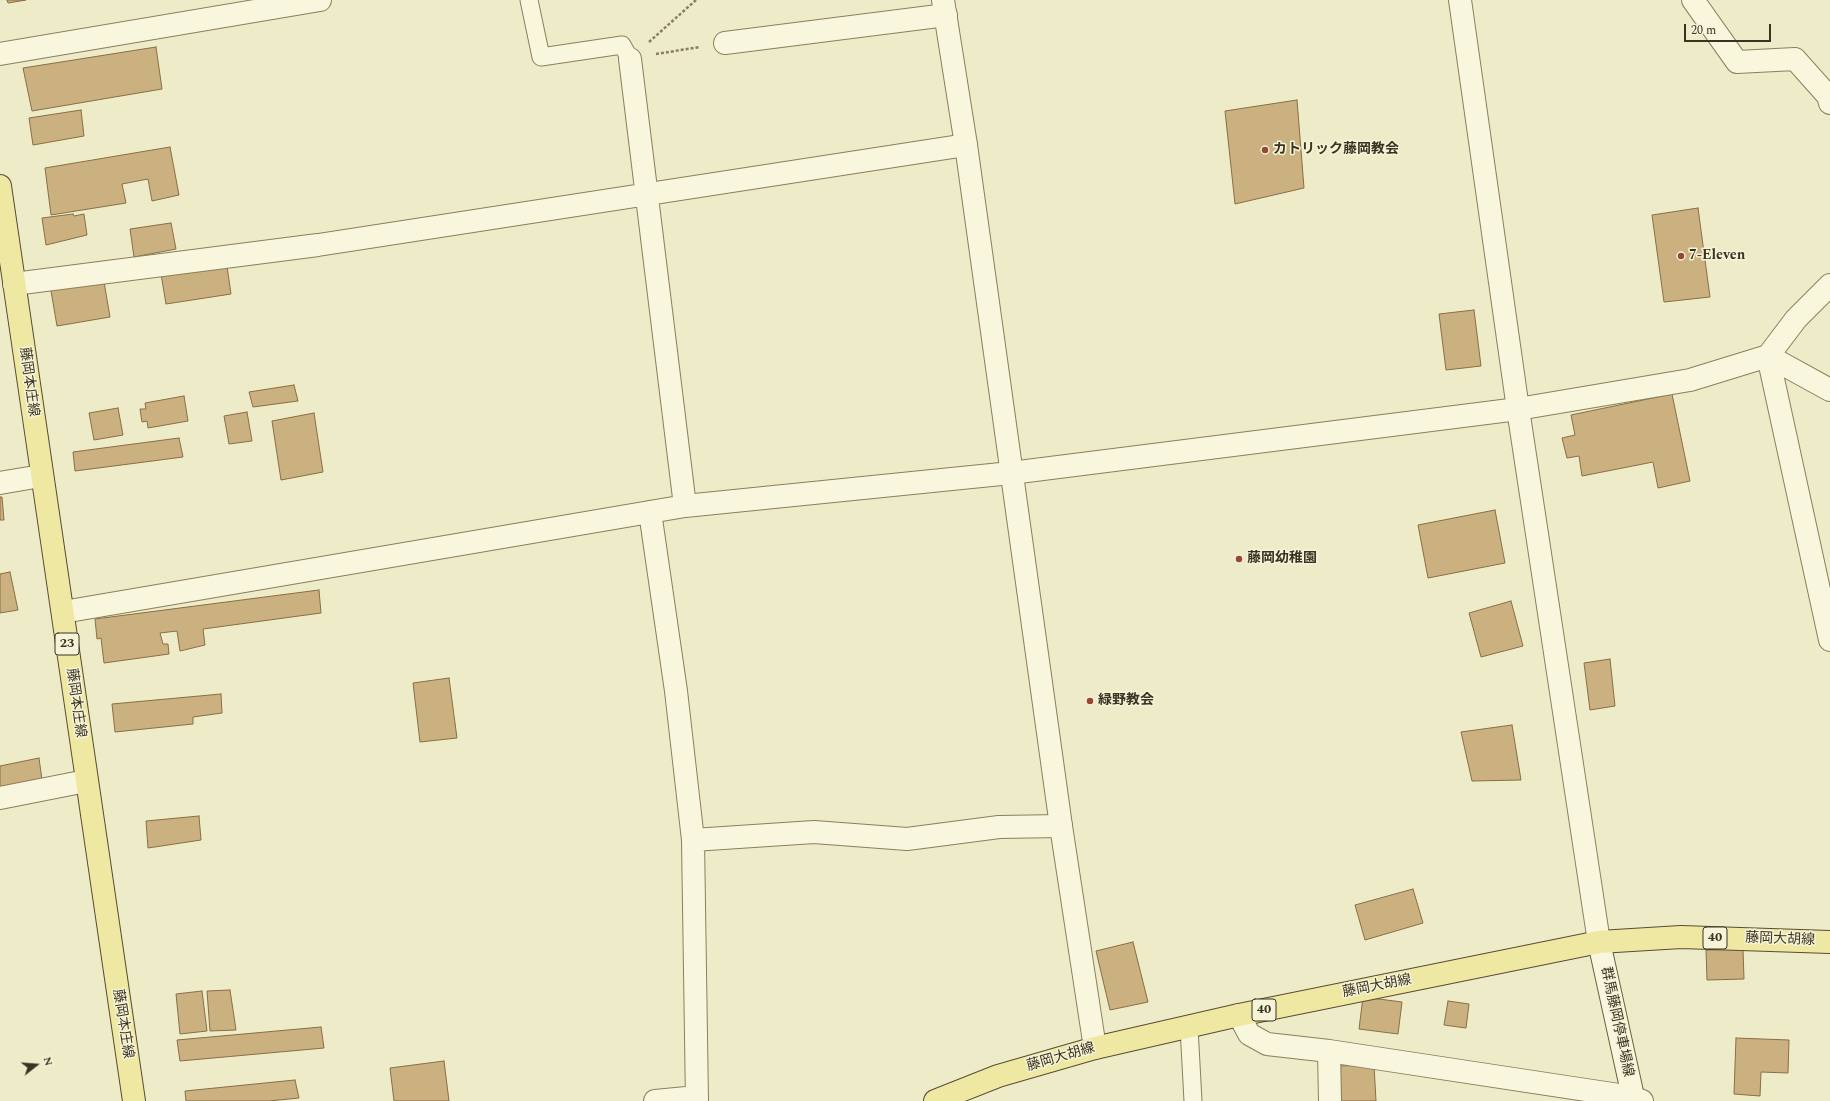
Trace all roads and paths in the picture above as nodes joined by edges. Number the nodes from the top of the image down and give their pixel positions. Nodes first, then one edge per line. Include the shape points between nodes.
1 (320, 0) edge
2 (530, 0) edge
3 (696, 0) edge
4 (1460, 0) edge
5 (1694, 0) edge
6 (945, 8) edge
7 (725, 43) joint
8 (0, 54) edge
9 (630, 59) junction
10 (1829, 98) edge
11 (966, 145) junction
12 (0, 186) edge
13 (647, 194) junction
14 (14, 284) junction
15 (1830, 285) edge
16 (1768, 356) junction
17 (1830, 390) edge
18 (1518, 409) junction
19 (1011, 473) junction
20 (41, 476) junction
21 (0, 483) edge
22 (684, 506) junction
23 (650, 512) junction
24 (62, 612) junction
25 (1830, 640) edge
26 (86, 780) junction
27 (0, 798) edge
28 (1061, 826) junction
29 (692, 840) junction
30 (1599, 942) junction
31 (1830, 942) edge
32 (1239, 1015) junction
33 (1189, 1026) junction
34 (1095, 1048) junction
35 (1329, 1050) junction
36 (697, 1099) edge
37 (945, 1099) edge
38 (1636, 1100) edge
39 (134, 1101) edge
40 (655, 1101) edge
41 (1193, 1101) edge
42 (1330, 1101) edge

1 - 8 street
2 - 9 lane via 541,57 622,45
3 - 9 path
4 - 18 street, 群馬藤岡停車場線
5 - 10 street via 1737,62 1795,59
6 - 7 street
6 - 11 street
7 - 9 path
9 - 13 street
11 - 13 street
11 - 19 street
12 - 14 main road, 藤岡本庄線 / 23
13 - 14 street via 318,245
13 - 22 street
14 - 20 main road, 藤岡本庄線 / 23
15 - 16 street via 1796,319
16 - 17 street
16 - 18 street via 1690,380
16 - 25 street
18 - 19 street
18 - 30 street, 群馬藤岡停車場線
19 - 22 street
19 - 28 street
20 - 21 street
20 - 24 main road, 藤岡本庄線 / 23
22 - 23 street
23 - 24 street
23 - 29 street via 676,690
24 - 26 main road, 藤岡本庄線 / 23
26 - 27 street
26 - 39 main road, 藤岡本庄線 / 23
28 - 29 street via 999,827 907,839 814,832
28 - 34 street
29 - 36 street
30 - 31 main road, 藤岡大胡線 / 40 via 1681,937
30 - 32 main road, 藤岡大胡線 / 40
30 - 38 street, 群馬藤岡停車場線
32 - 33 main road, 藤岡大胡線 / 40
32 - 35 street via 1249,1034 1267,1044
33 - 34 main road, 藤岡大胡線 / 40
33 - 41 lane
34 - 37 main road, 藤岡大胡線 / 40 via 998,1076
35 - 38 street
35 - 42 street
36 - 40 street

